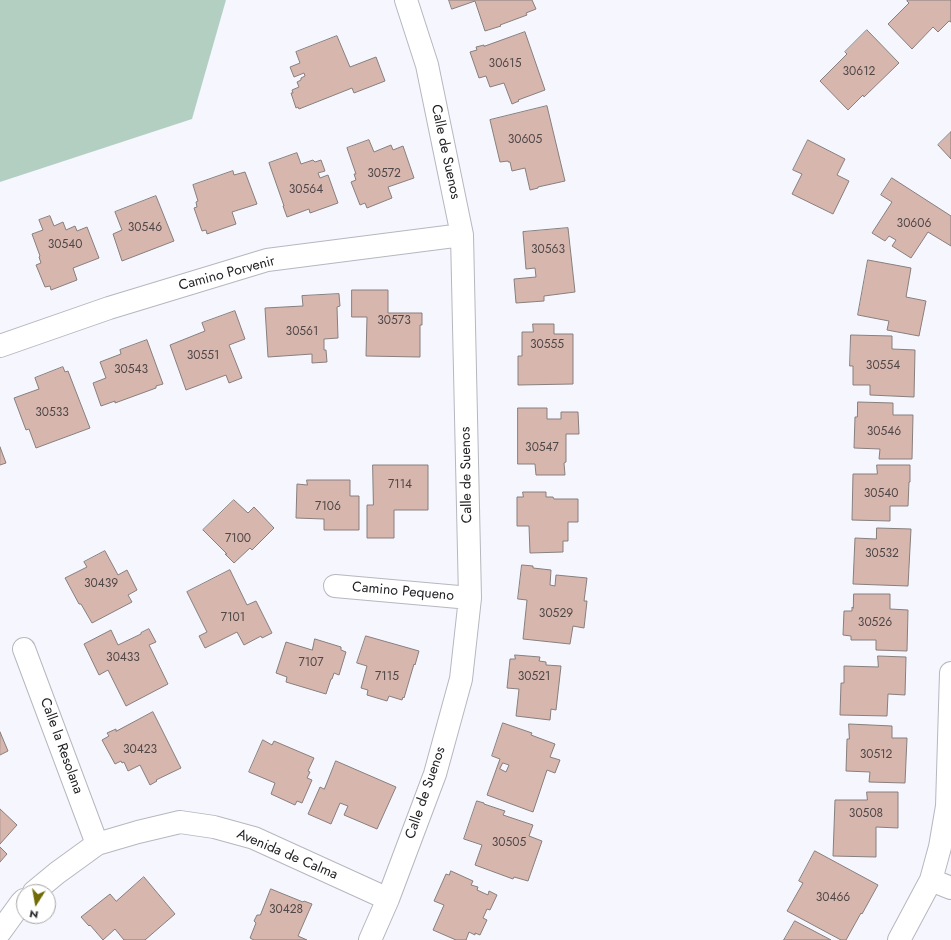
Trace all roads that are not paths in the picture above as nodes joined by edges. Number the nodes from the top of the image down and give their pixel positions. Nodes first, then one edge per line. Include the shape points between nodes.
1 (406, 0) edge
2 (462, 235) junction
3 (0, 346) edge
4 (335, 586) dead end
5 (470, 598) junction
6 (24, 649) dead end
7 (951, 673) edge
8 (97, 844) junction
9 (931, 880) junction
10 (44, 884) edge
11 (951, 888) edge
12 (388, 899) junction
13 (16, 910) edge
14 (0, 932) edge
15 (370, 940) edge
16 (899, 940) edge

1 - 2 street, Calle de Suenos via 427,65
2 - 3 street, Camino Porvenir via 267,260 109,308
2 - 5 street, Calle de Suenos
4 - 5 street, Camino Pequeno
5 - 12 street, Calle de Suenos via 462,679 435,774
6 - 8 street, Calle la Resolana
7 - 9 street via 946,806 940,847
8 - 10 street, Avenida de Calma
8 - 12 street, Avenida de Calma via 180,822 214,827 254,838
9 - 11 street
9 - 16 street
12 - 15 street, Calle de Suenos
13 - 14 street

